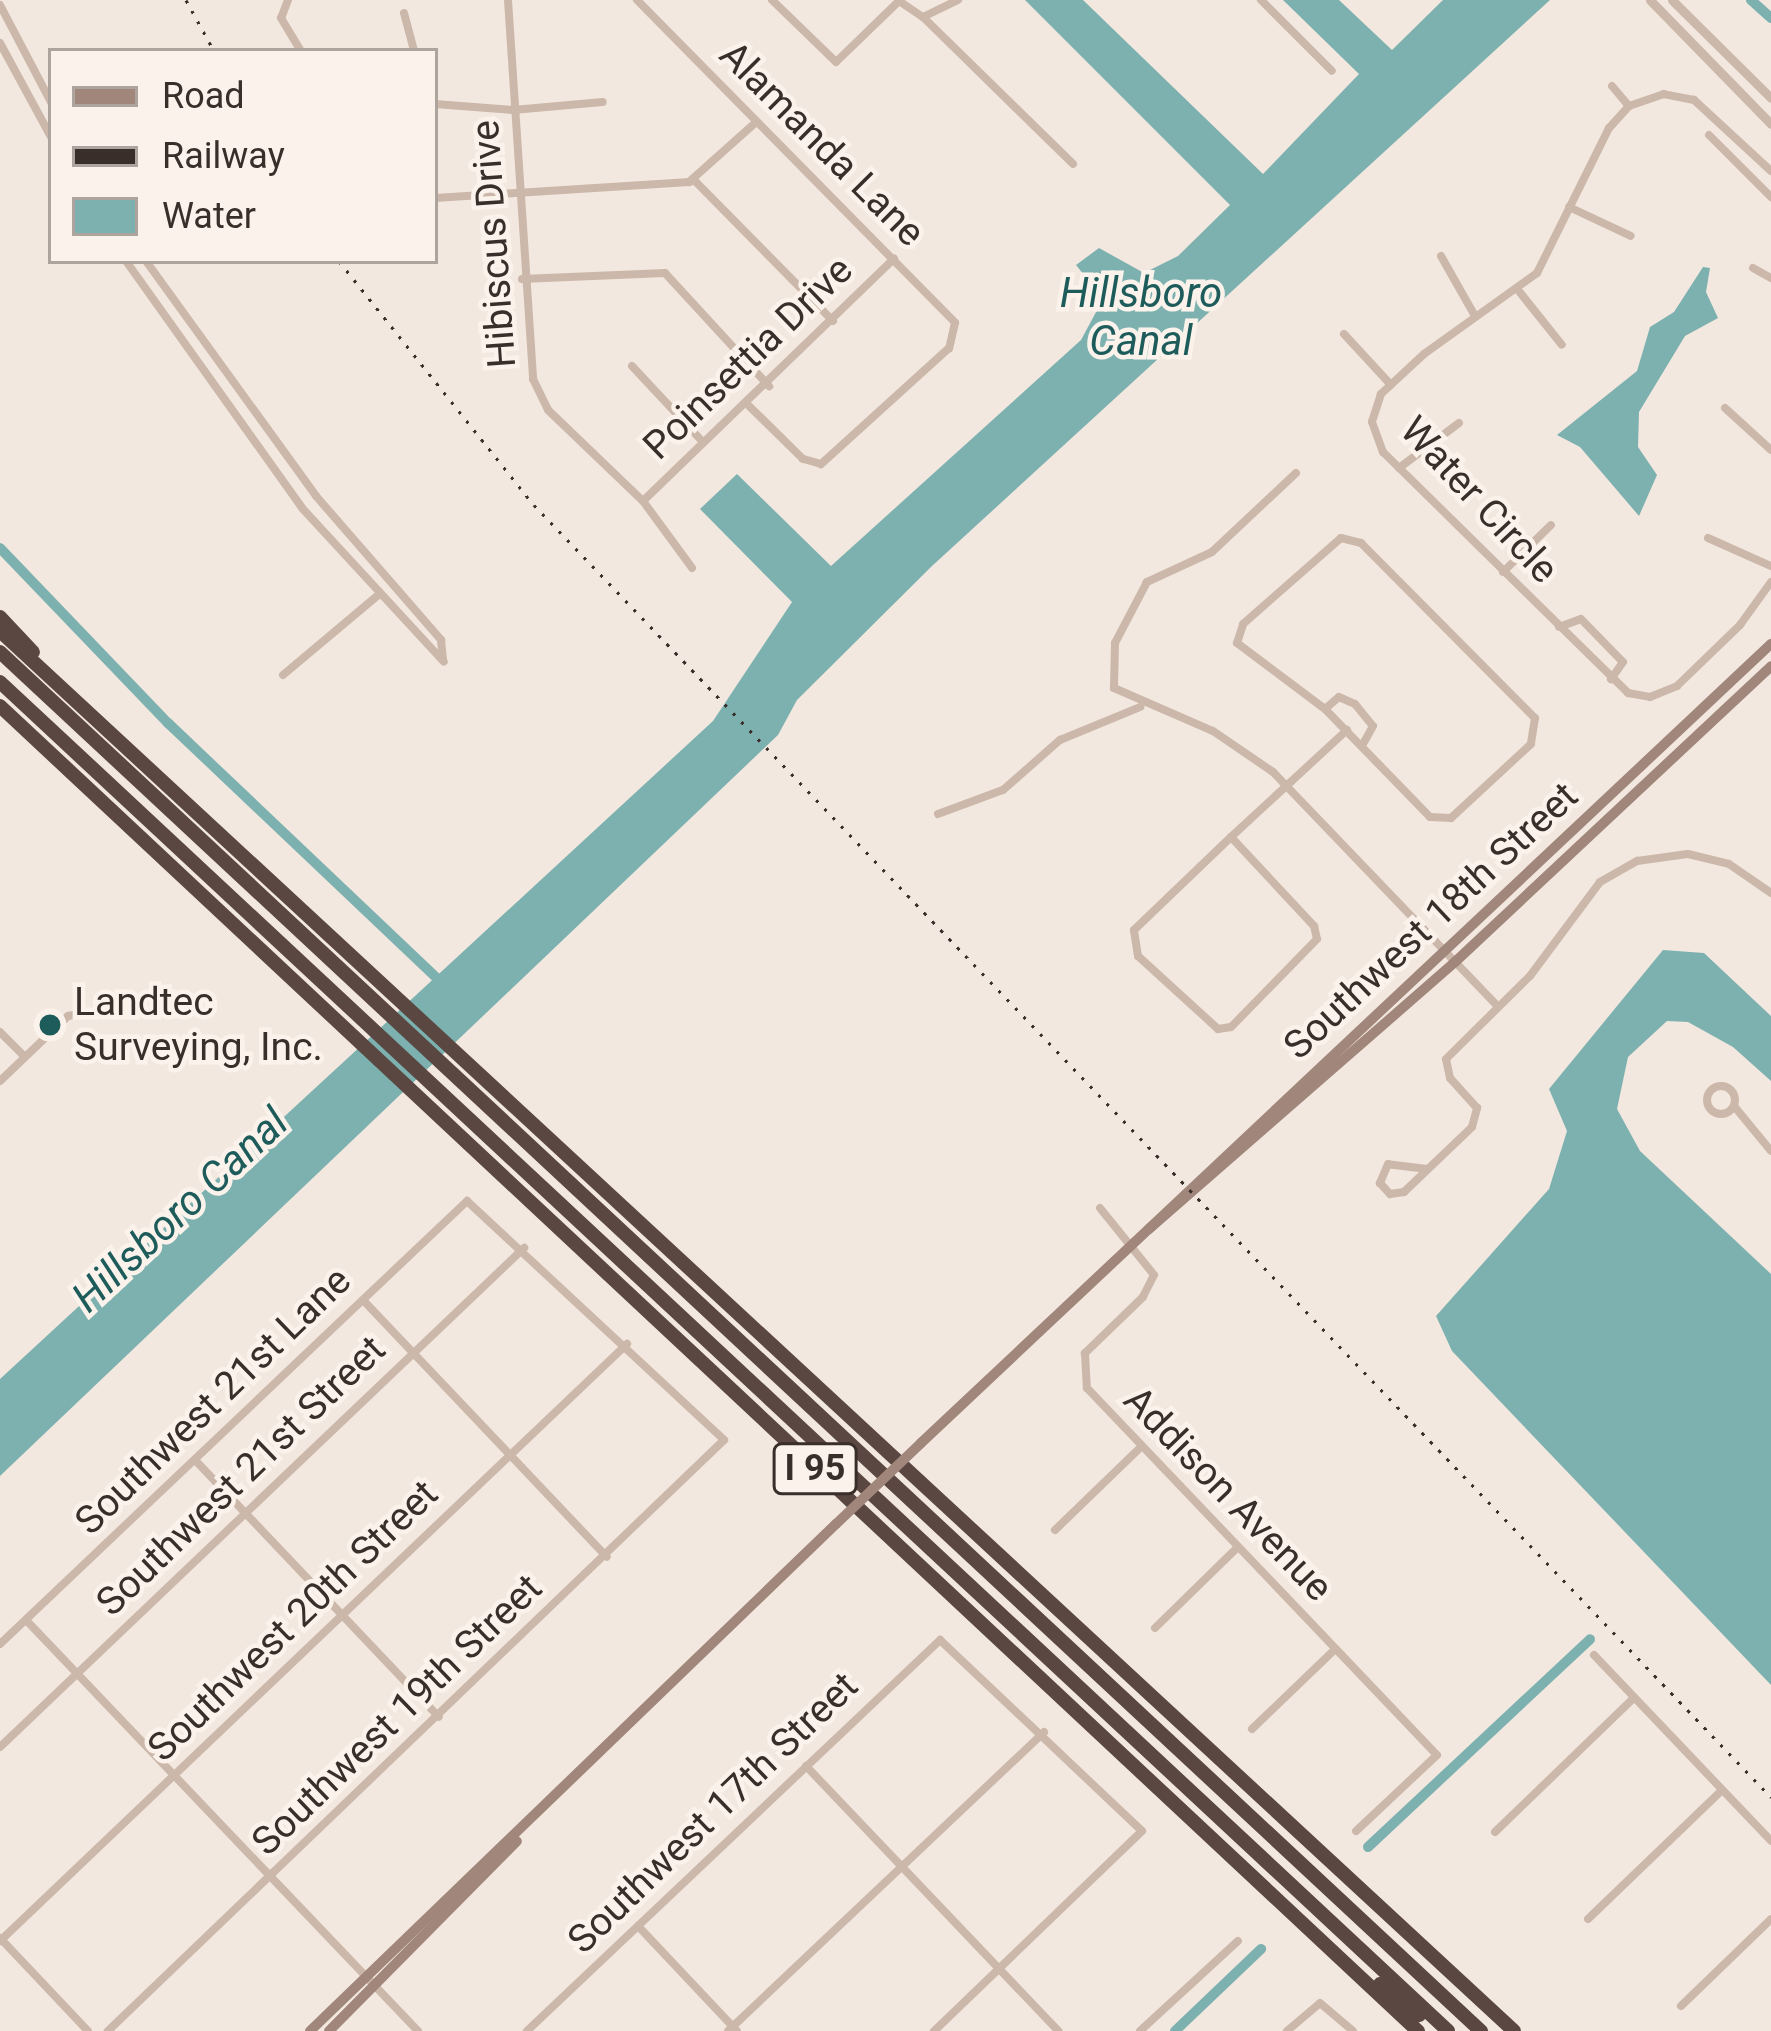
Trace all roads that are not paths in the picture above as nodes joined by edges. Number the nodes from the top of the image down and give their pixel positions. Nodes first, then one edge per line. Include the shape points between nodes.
1 (288, 0) edge
2 (508, 0) edge
3 (637, 0) edge
4 (772, 0) edge
5 (958, 0) edge
6 (1261, 0) edge
7 (1650, 0) edge
8 (1672, 0) edge
9 (0, 4) edge
10 (404, 13) dead end
11 (923, 17) junction
12 (0, 43) edge
13 (299, 48) edge
14 (413, 48) edge
15 (1332, 71) dead end
16 (1612, 86) dead end
17 (48, 96) edge
18 (1771, 98) edge
19 (603, 102) dead end
20 (438, 104) edge
21 (1629, 106) junction
22 (513, 110) junction
23 (755, 123) junction
24 (1771, 124) edge
25 (48, 131) edge
26 (1709, 135) dead end
27 (1735, 135) junction
28 (1722, 148) junction
29 (1073, 164) dead end
30 (1771, 171) edge
31 (694, 180) junction
32 (517, 195) junction
33 (1771, 197) edge
34 (438, 198) edge
35 (1569, 207) junction
36 (1631, 236) dead end
37 (1441, 256) dead end
38 (894, 259) junction
39 (128, 264) edge
40 (148, 264) edge
41 (1753, 268) dead end
42 (1771, 278) edge
43 (522, 279) junction
44 (1518, 290) junction
45 (1475, 316) junction
46 (833, 321) junction
47 (194, 333) junction
48 (1344, 334) dead end
49 (178, 343) junction
50 (1562, 345) dead end
51 (632, 366) dead end
52 (1391, 385) junction
53 (769, 386) junction
54 (749, 406) junction
55 (1725, 409) dead end
56 (1459, 422) dead end
57 (700, 440) junction
58 (1771, 450) edge
59 (1399, 468) junction
60 (1296, 473) dead end
61 (643, 502) junction
62 (1551, 525) dead end
63 (1708, 538) dead end
64 (1771, 566) edge
65 (692, 568) dead end
66 (1503, 572) junction
67 (1771, 582) edge
68 (376, 596) junction
69 (0, 617) edge
70 (1559, 628) junction
71 (0, 631) edge
72 (1771, 644) edge
73 (0, 652) edge
74 (1771, 666) edge
75 (283, 675) dead end
76 (1611, 680) junction
77 (0, 682) edge
78 (61, 690) junction
79 (0, 706) edge
80 (1142, 706) junction
81 (1325, 709) junction
82 (1347, 730) junction
83 (1362, 746) junction
84 (1288, 786) junction
85 (938, 814) dead end
86 (1231, 837) junction
87 (1771, 893) edge
88 (1445, 951) junction
89 (1455, 962) junction
90 (1498, 1007) junction
91 (90, 1012) dead end
92 (0, 1032) edge
93 (25, 1057) junction
94 (0, 1081) edge
95 (1733, 1106) dead end
96 (1771, 1150) edge
97 (1427, 1169) junction
98 (1100, 1208) dead end
99 (1132, 1242) junction
100 (524, 1248) junction
101 (363, 1300) junction
102 (626, 1344) junction
103 (414, 1354) junction
104 (1142, 1446) junction
105 (510, 1455) junction
106 (195, 1460) junction
107 (246, 1514) junction
108 (1054, 1530) dead end
109 (1238, 1547) junction
110 (607, 1556) junction
111 (342, 1615) junction
112 (26, 1620) junction
113 (1155, 1628) dead end
114 (0, 1644) edge
115 (1335, 1649) junction
116 (1594, 1655) dead end
117 (78, 1673) junction
118 (1634, 1698) junction
119 (439, 1717) junction
120 (1252, 1730) dead end
121 (1044, 1732) junction
122 (0, 1747) edge
123 (806, 1766) junction
124 (174, 1775) junction
125 (1722, 1790) junction
126 (1356, 1831) dead end
127 (1495, 1832) dead end
128 (1771, 1841) edge
129 (902, 1867) junction
130 (271, 1876) junction
131 (1588, 1919) dead end
132 (1771, 1919) edge
133 (1306, 1924) junction
134 (638, 1926) junction
135 (0, 1940) edge
136 (1238, 1940) dead end
137 (999, 1969) junction
138 (371, 1982) junction
139 (1681, 2006) dead end
140 (733, 2030) edge
141 (88, 2031) edge
142 (108, 2031) edge
143 (310, 2031) edge
144 (329, 2031) edge
145 (418, 2031) edge
146 (527, 2031) edge
147 (934, 2031) edge
148 (1058, 2031) edge
149 (1140, 2031) edge
150 (1287, 2031) edge
151 (1353, 2031) edge
152 (1418, 2031) edge
153 (1443, 2031) edge
154 (1481, 2031) edge
155 (1514, 2031) edge

1 - 13 street via 280,17
2 - 22 street, Hibiscus Drive
3 - 23 street, Alamanda Lane
4 - 11 street via 836,62 898,1
5 - 11 street
6 - 15 street
7 - 24 street
8 - 18 street
9 - 17 street
10 - 14 street
11 - 29 street
12 - 25 street
16 - 21 street
19 - 22 street
20 - 22 street
21 - 27 street via 1657,95 1687,97
21 - 35 street, Water Circle
22 - 32 street, Hibiscus Drive
23 - 31 street
23 - 38 street, Alamanda Lane
26 - 28 street
27 - 28 street
27 - 30 street
28 - 33 street
31 - 32 street
31 - 46 street
32 - 34 street
32 - 43 street, Hibiscus Drive
35 - 36 street
35 - 44 street, Water Circle via 1543,264
37 - 45 street
38 - 46 street, Poinsettia Drive
38 - 54 street, Alamanda Lane via 951,316 956,335 821,464 803,459
39 - 49 street
40 - 47 street
41 - 42 street
43 - 53 street via 665,273
43 - 61 street, Hibiscus Drive via 542,402
44 - 45 street, Water Circle
44 - 50 street
45 - 52 street, Water Circle
46 - 53 street, Poinsettia Drive
47 - 49 street
47 - 68 street via 316,496 441,640 444,662
48 - 52 street
49 - 68 street
51 - 57 street
52 - 59 street, Water Circle via 1374,407 1372,430
53 - 54 street, Poinsettia Drive
54 - 57 street, Poinsettia Drive
55 - 58 street
56 - 59 street
57 - 61 street, Poinsettia Drive
59 - 66 street, Water Circle
60 - 80 street via 1218,547 1152,576 1120,627 1112,658 1114,688
61 - 65 street, Hibiscus Drive
62 - 66 street
63 - 64 street
66 - 70 street, Water Circle
67 - 76 street via 1740,625 1671,691 1635,696
68 - 75 street
69 - 78 highway
70 - 76 street, Water Circle
70 - 76 street via 1581,619 1623,662
71 - 78 highway, I 95
72 - 88 main road, Southwest 18th Street
73 - 154 highway
74 - 89 main road, Southwest 18th Street
77 - 153 highway
78 - 155 highway, I 95
79 - 133 highway, I 95
80 - 84 street via 1213,731
80 - 85 street via 1060,740 1004,790
81 - 82 street
81 - 83 street via 1340,697 1355,704 1373,726
81 - 83 street via 1244,656 1237,637 1331,543 1348,537 1538,725 1531,744 1444,820 1430,818
82 - 83 street
82 - 84 street
84 - 86 street
84 - 88 street
86 - 86 street via 1132,937 1138,956 1217,1029 1231,1027 1317,939 1314,926
87 - 90 street via 1739,868 1699,855 1627,865 1592,889 1544,960
88 - 89 street
88 - 99 main road, Southwest 18th Street
89 - 90 street
89 - 99 main road, Southwest 18th Street
90 - 97 street via 1447,1059 1478,1114
91 - 93 street via 68,1016
92 - 93 street
93 - 94 street
95 - 96 street
97 - 97 street via 1388,1164 1380,1183 1397,1194
98 - 99 street, Addison Avenue
99 - 104 street, Addison Avenue via 1150,1263 1152,1286 1090,1346 1080,1371
99 - 138 main road, Southwest 18th Street, bridge via 550,1801 474,1892
100 - 101 street, Southwest 21st Lane via 467,1201
100 - 102 street
100 - 103 street, Southwest 21st Street
101 - 103 street
101 - 106 street, Southwest 21st Lane
102 - 105 street, Southwest 20th Street
102 - 110 street, Southwest 19th Street via 724,1440
103 - 105 street
103 - 107 street, Southwest 21st Street
104 - 108 street
104 - 109 street, Addison Avenue
105 - 110 street
105 - 111 street, Southwest 20th Street
106 - 107 street
106 - 112 street, Southwest 21st Lane
107 - 111 street
107 - 117 street, Southwest 21st Street
109 - 113 street
109 - 115 street, Addison Avenue
110 - 119 street, Southwest 19th Street
111 - 119 street
111 - 124 street, Southwest 20th Street
112 - 114 street, Southwest 21st Lane
112 - 117 street
115 - 120 street
115 - 126 street, Addison Avenue via 1437,1754
116 - 118 street
117 - 122 street, Southwest 21st Street
117 - 124 street
118 - 125 street
118 - 127 street
119 - 130 street, Southwest 19th Street
121 - 123 street, Southwest 17th Street via 940,1640
121 - 129 street
121 - 137 street via 1142,1831
123 - 129 street
123 - 134 street, Southwest 17th Street
124 - 130 street
124 - 135 street, Southwest 20th Street
125 - 128 street
125 - 131 street
129 - 137 street
129 - 140 street
130 - 138 street
130 - 142 street, Southwest 19th Street
132 - 139 street
133 - 152 highway, I 95
133 - 153 highway
134 - 140 street
134 - 146 street, Southwest 17th Street
135 - 141 street
136 - 149 street
137 - 147 street
137 - 148 street
138 - 143 main road, Southwest 18th Street
138 - 144 main road, Southwest 18th Street
138 - 145 street
150 - 151 street via 1320,2003

